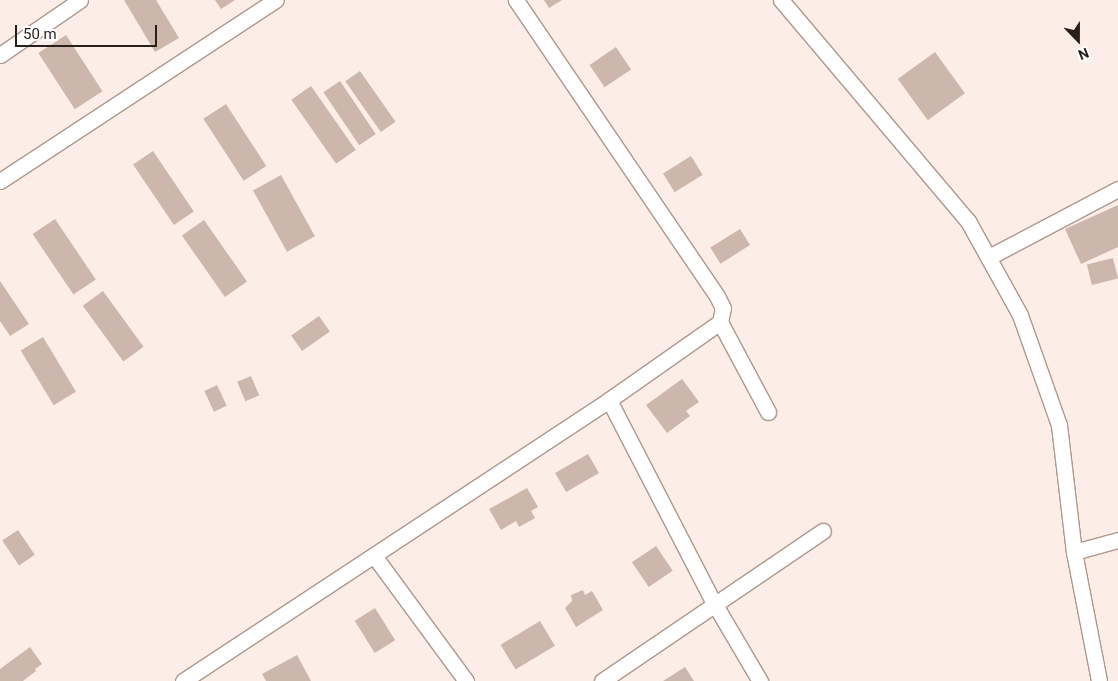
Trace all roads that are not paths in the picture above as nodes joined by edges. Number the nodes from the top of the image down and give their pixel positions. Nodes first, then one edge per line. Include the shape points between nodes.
1 (80, 0) edge
2 (276, 0) edge
3 (516, 0) edge
4 (781, 0) edge
5 (0, 55) edge
6 (0, 181) edge
7 (1118, 189) edge
8 (989, 256) junction
9 (720, 322) junction
10 (609, 400) junction
11 (768, 412) dead end
12 (823, 531) dead end
13 (1118, 540) edge
14 (1074, 552) junction
15 (375, 556) junction
16 (714, 603) junction
17 (183, 681) edge
18 (466, 681) edge
19 (602, 681) edge
20 (760, 681) edge
21 (1098, 681) edge

1 - 5 street
2 - 6 street
3 - 9 street via 717,296 723,308
4 - 8 street via 968,222
7 - 8 street
8 - 14 street via 1020,315 1058,425
9 - 10 street
9 - 11 street
10 - 15 street
10 - 16 street
12 - 16 street
13 - 14 street
14 - 21 street
15 - 17 street
15 - 18 street
16 - 19 street
16 - 20 street

